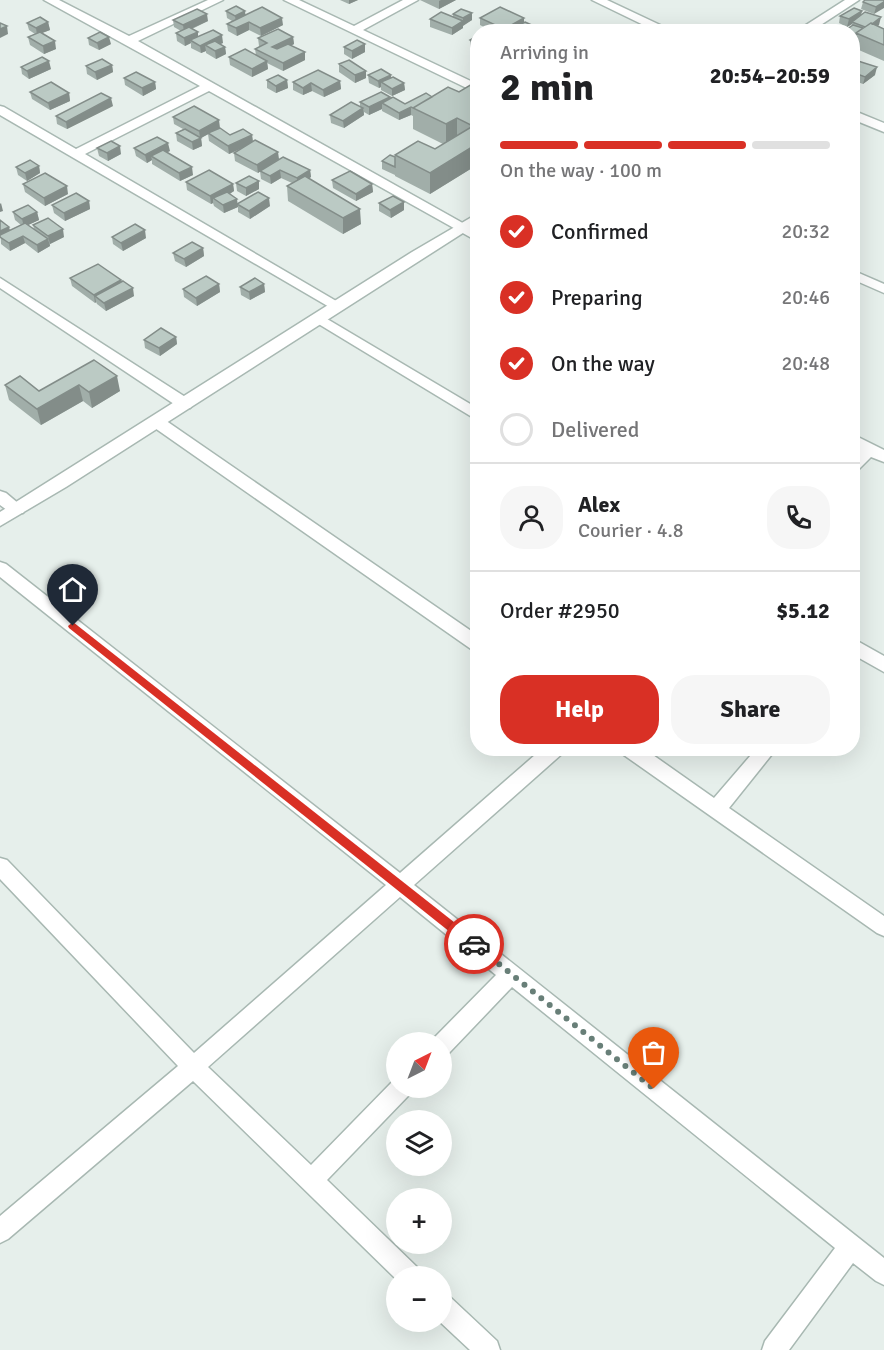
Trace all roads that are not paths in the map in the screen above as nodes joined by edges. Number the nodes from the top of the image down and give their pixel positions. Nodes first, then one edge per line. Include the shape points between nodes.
1 (50, 0) edge
2 (217, 0) edge
3 (290, 0) edge
4 (411, 0) edge
5 (598, 0) edge
6 (853, 0) edge
7 (651, 24) edge
8 (814, 24) edge
9 (355, 30) junction
10 (129, 42) junction
11 (209, 86) junction
12 (470, 86) edge
13 (0, 110) edge
14 (860, 118) edge
15 (884, 128) edge
16 (77, 153) junction
17 (470, 222) edge
18 (461, 228) junction
19 (470, 233) edge
20 (860, 278) edge
21 (0, 282) edge
22 (884, 290) edge
23 (336, 305) junction
24 (317, 317) junction
25 (185, 404) junction
26 (470, 411) edge
27 (157, 422) junction
28 (860, 444) edge
29 (877, 453) edge
30 (860, 462) edge
31 (0, 497) edge
32 (17, 509) junction
33 (0, 520) edge
34 (0, 568) edge
35 (470, 639) edge
36 (860, 652) edge
37 (884, 665) edge
38 (547, 756) edge
39 (639, 756) edge
40 (761, 756) edge
41 (716, 810) junction
42 (0, 866) edge
43 (400, 885) junction
44 (884, 927) edge
45 (511, 974) junction
46 (452, 1035) edge
47 (193, 1067) junction
48 (391, 1098) edge
49 (310, 1182) junction
50 (0, 1231) edge
51 (850, 1247) junction
52 (399, 1266) edge
53 (884, 1273) edge
54 (452, 1316) edge
55 (488, 1350) edge
56 (774, 1350) edge

1 - 10 street
2 - 10 street
3 - 9 street
4 - 9 street
5 - 7 street
6 - 8 street
9 - 12 street
10 - 11 street
11 - 16 street
11 - 18 street
13 - 16 street
14 - 15 street
16 - 23 street
17 - 18 street
18 - 19 street
18 - 23 street
20 - 22 street
21 - 25 street
23 - 24 street
24 - 25 street
24 - 26 street
25 - 27 street
27 - 32 street
27 - 35 street
28 - 29 street
29 - 30 street
31 - 32 street
32 - 33 street
34 - 43 street
36 - 37 street
38 - 43 street
39 - 41 street
40 - 41 street
41 - 44 street
42 - 47 street
43 - 45 street
43 - 47 street
45 - 46 street
45 - 51 street
47 - 49 street
47 - 50 street
48 - 49 street
49 - 52 street
51 - 53 street
51 - 56 street
54 - 55 street

